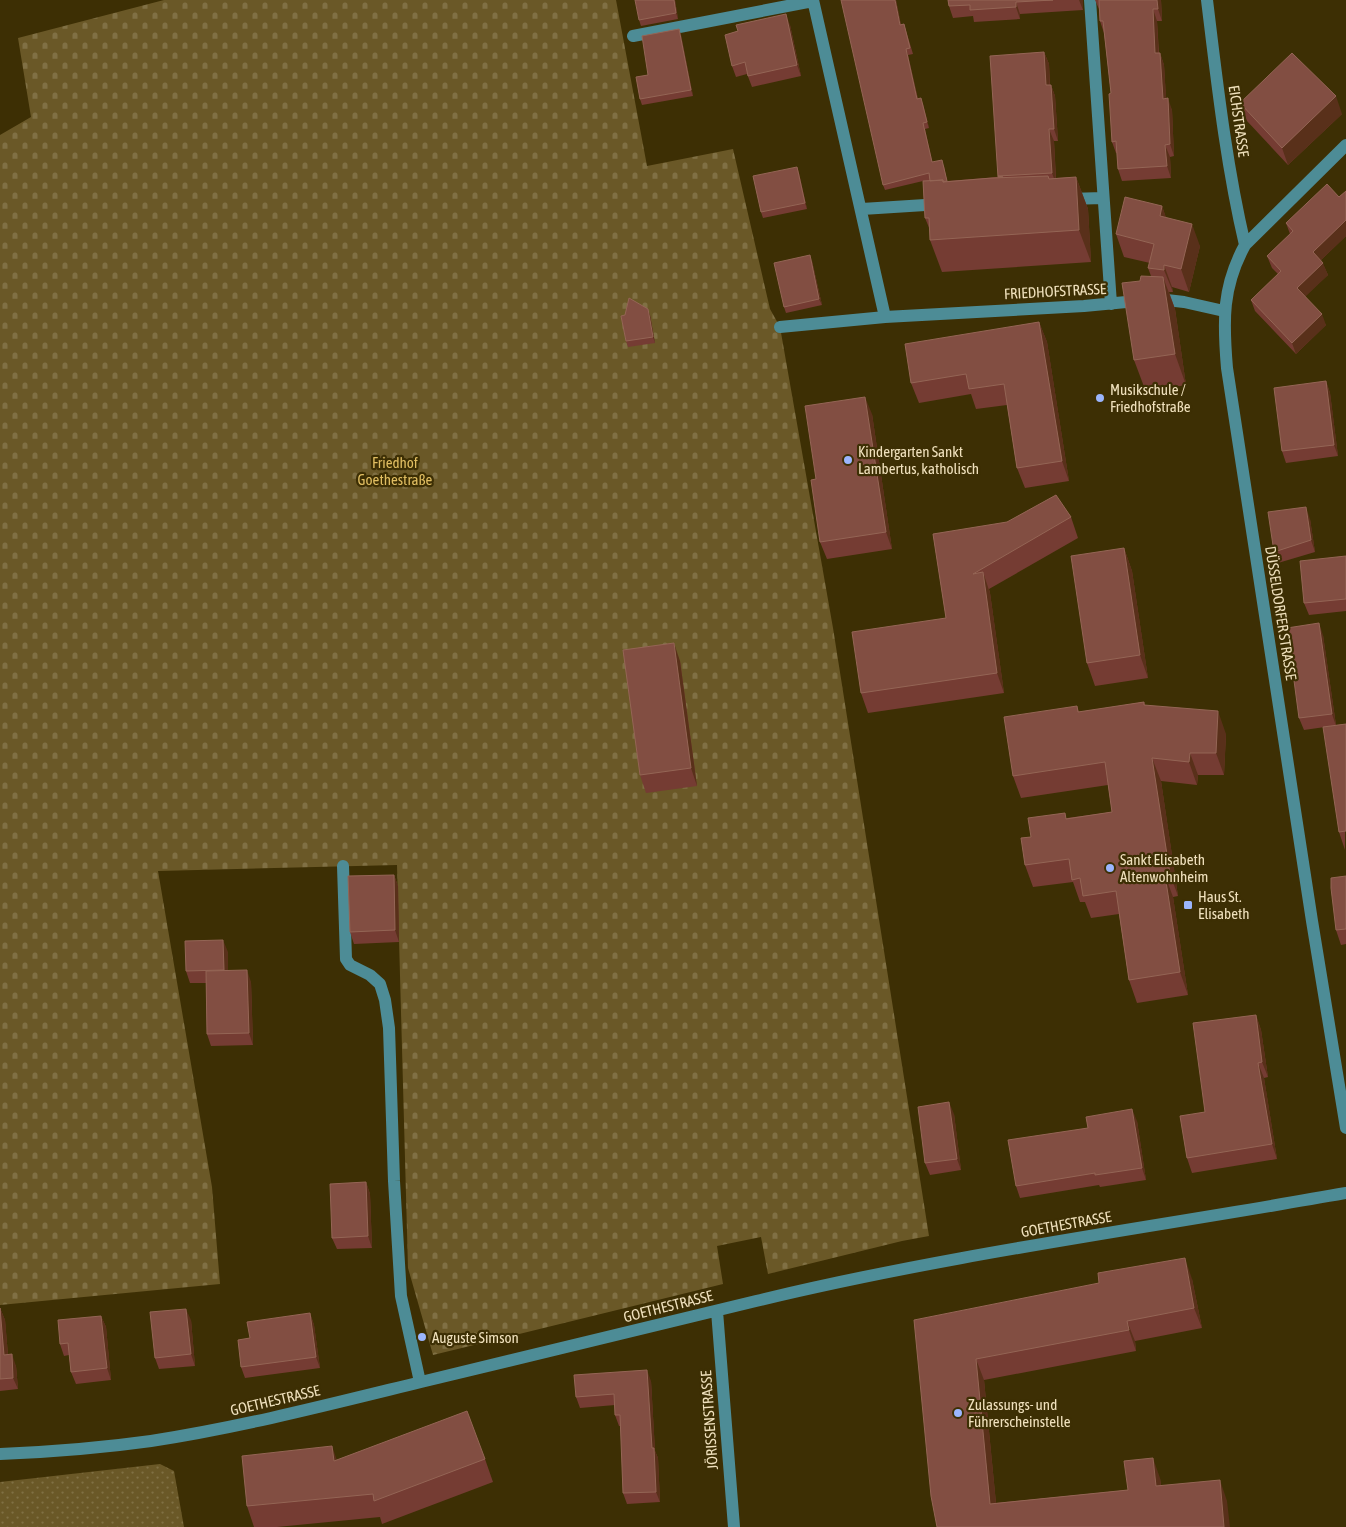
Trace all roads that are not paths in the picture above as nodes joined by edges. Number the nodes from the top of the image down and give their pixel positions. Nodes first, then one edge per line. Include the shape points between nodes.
1 (813, 0) edge
2 (1090, 0) edge
3 (1207, 0) edge
4 (633, 36) dead end
5 (1346, 145) edge
6 (1103, 198) junction
7 (1056, 200) edge
8 (950, 204) edge
9 (862, 209) junction
10 (1245, 245) junction
11 (1111, 304) junction
12 (1224, 311) junction
13 (885, 317) junction
14 (780, 327) dead end
15 (343, 866) dead end
16 (1346, 1128) edge
17 (1346, 1193) edge
18 (717, 1311) junction
19 (420, 1382) junction
20 (0, 1454) edge
21 (734, 1527) edge

1 - 4 street
1 - 9 street
2 - 6 street
3 - 10 street, EICHSTRASSE via 1224,140
5 - 10 street, DÜSSELDORFER STRASSE
6 - 7 street
6 - 11 street
8 - 9 street
9 - 13 street
10 - 12 street, DÜSSELDORFER STRASSE via 1231,276
11 - 12 street, FRIEDHOFSTRASSE via 1158,299
11 - 13 street, FRIEDHOFSTRASSE
12 - 16 street, DÜSSELDORFER STRASSE via 1227,368
13 - 14 street, FRIEDHOFSTRASSE
15 - 19 street via 346,959 380,984 390,1028 394,1181 402,1296
17 - 18 street, GOETHESTRASSE via 892,1270
18 - 19 street, GOETHESTRASSE
18 - 21 street, JÖRISSENSTRASSE
19 - 20 street, GOETHESTRASSE via 240,1425 151,1441

